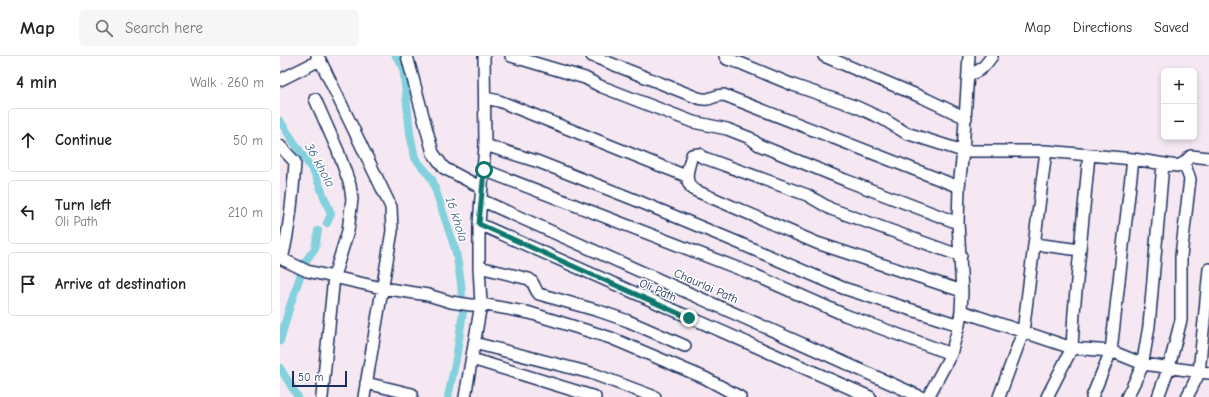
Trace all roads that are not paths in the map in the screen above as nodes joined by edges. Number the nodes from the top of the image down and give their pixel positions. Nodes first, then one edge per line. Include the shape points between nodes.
1 (407, 56) edge
2 (484, 56) edge
3 (511, 56) edge
4 (592, 56) edge
5 (725, 56) edge
6 (824, 56) edge
7 (969, 56) edge
8 (992, 56) edge
9 (319, 58) edge
10 (968, 75) junction
11 (280, 80) edge
12 (485, 98) junction
13 (315, 99) dead end
14 (966, 118) junction
15 (485, 145) junction
16 (280, 146) edge
17 (1046, 151) junction
18 (963, 152) junction
19 (1089, 155) junction
20 (1209, 158) edge
21 (1132, 160) junction
22 (1163, 164) junction
23 (1184, 164) junction
24 (484, 170) junction
25 (686, 176) junction
26 (959, 187) junction
27 (482, 188) junction
28 (481, 200) junction
29 (958, 223) junction
30 (479, 224) junction
31 (1035, 244) junction
32 (1080, 250) junction
33 (961, 256) junction
34 (281, 258) edge
35 (479, 267) junction
36 (1209, 269) edge
37 (334, 276) junction
38 (382, 288) junction
39 (962, 291) junction
40 (476, 304) junction
41 (961, 311) junction
42 (959, 325) junction
43 (1023, 332) junction
44 (474, 343) junction
45 (685, 346) dead end
46 (1072, 348) junction
47 (1111, 351) junction
48 (950, 354) junction
49 (472, 359) junction
50 (1142, 364) junction
51 (1169, 367) junction
52 (1204, 373) edge
53 (366, 383) junction
54 (412, 394) dead end
55 (468, 396) edge
56 (322, 397) edge
57 (364, 397) edge
58 (595, 397) edge
59 (656, 397) edge
60 (740, 397) edge
61 (870, 397) edge
62 (921, 397) edge
63 (928, 397) edge
64 (999, 397) edge
65 (1046, 397) edge
66 (1092, 397) edge
67 (1127, 397) edge
68 (1158, 397) edge
69 (1187, 397) edge

1 - 27 street via 433,153 444,168
2 - 12 street
3 - 29 street via 585,78 693,122 727,129 845,180
4 - 26 street via 698,98 706,100 724,95
5 - 18 street via 727,60 856,107 906,133
6 - 14 street
7 - 10 street
8 - 10 street via 984,68
9 - 11 street
9 - 38 street via 391,207 392,231
10 - 14 street
12 - 15 street
12 - 25 street via 499,101
13 - 37 street via 338,151 352,199 348,231
14 - 18 street
15 - 24 street
15 - 42 street via 539,162 843,288
16 - 34 street via 295,162 292,207
17 - 18 street
17 - 19 street
17 - 31 street
18 - 26 street
19 - 21 street
19 - 32 street
20 - 23 street via 1191,156
21 - 22 street
21 - 47 street
22 - 23 street
22 - 50 street via 1149,326
23 - 51 street via 1190,179 1181,256 1181,320
24 - 27 street
24 - 48 street via 750,273 845,315
25 - 33 street via 692,155 699,154 807,195 831,209
25 - 39 street via 694,190 817,243
26 - 29 street
27 - 28 street
28 - 30 street
28 - 62 street, Chaurlai Path
29 - 33 street
30 - 35 street
30 - 61 street, Oli Path
31 - 32 street
31 - 43 street
32 - 46 street
33 - 39 street
34 - 37 street via 303,269
35 - 40 street
35 - 45 street via 529,279 539,294 628,321
36 - 52 street
37 - 38 street
37 - 56 street
38 - 40 street via 428,295 451,302
38 - 53 street
39 - 41 street
40 - 44 street
40 - 60 street via 530,313 611,338 705,378
41 - 42 street
41 - 43 street
42 - 48 street
43 - 46 street
43 - 64 street
44 - 49 street
44 - 59 street via 592,373
46 - 47 street
46 - 65 street
47 - 50 street
47 - 66 street
48 - 63 street
49 - 55 street
49 - 58 street
50 - 51 street
50 - 67 street
51 - 52 street
51 - 68 street
52 - 69 street
53 - 54 street
53 - 57 street

